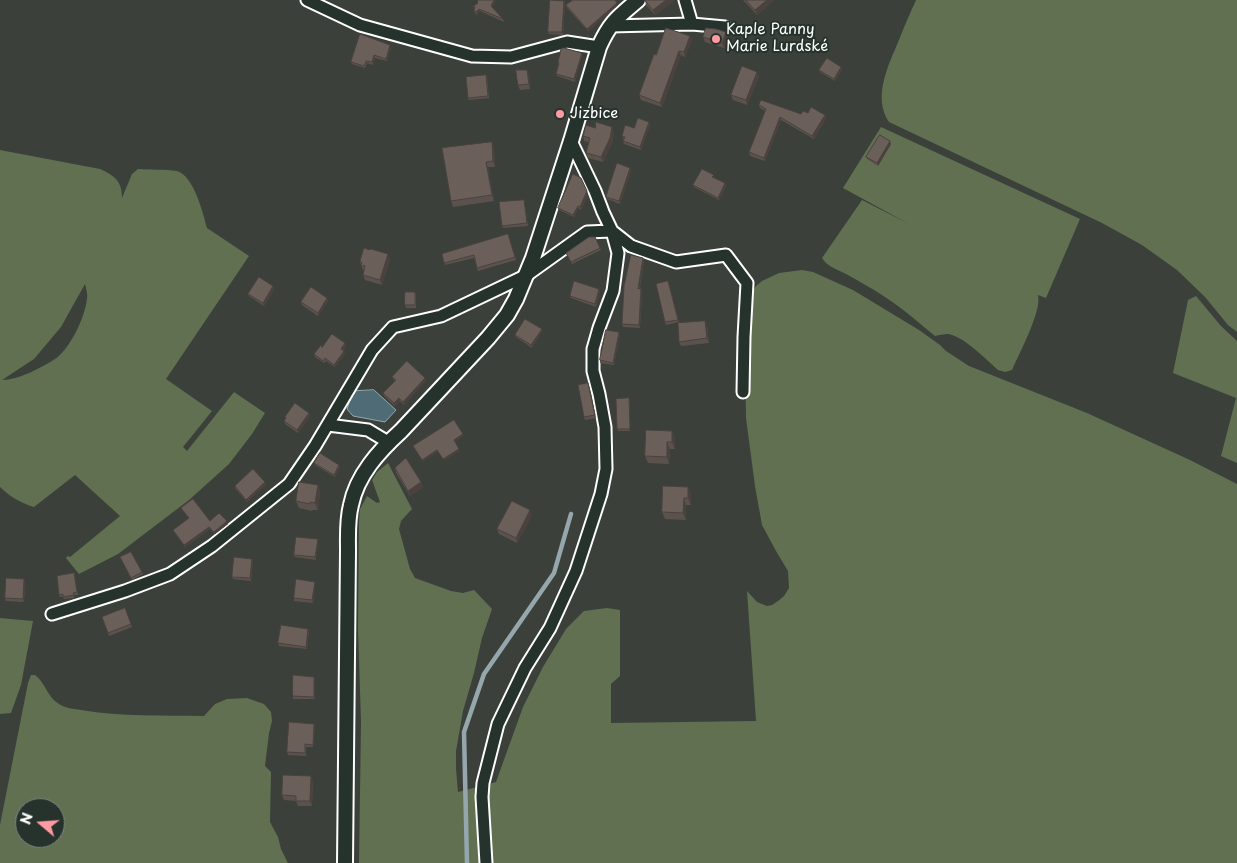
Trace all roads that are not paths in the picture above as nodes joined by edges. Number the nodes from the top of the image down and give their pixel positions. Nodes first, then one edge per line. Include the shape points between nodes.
1 (306, 0) edge
2 (685, 0) edge
3 (632, 2) edge
4 (692, 24) junction
5 (610, 26) junction
6 (725, 27) dead end
7 (599, 47) junction
8 (571, 141) junction
9 (612, 231) junction
10 (527, 275) junction
11 (743, 392) dead end
12 (328, 425) junction
13 (388, 442) junction
14 (52, 614) dead end
15 (345, 863) edge
16 (486, 863) edge

1 - 7 street via 360,25 472,56 511,57 567,42
2 - 4 street
3 - 5 street
4 - 5 street
4 - 6 street
5 - 7 street
7 - 8 street
8 - 9 street
8 - 10 street
9 - 10 street via 587,232
9 - 11 street via 631,246 676,262 726,255 747,283
9 - 16 street via 618,253 613,291 593,349 593,372 606,428 606,469 576,571 550,628 525,668 498,724 483,783
10 - 12 street via 441,316 393,327 372,350
10 - 13 street via 500,324
12 - 13 street via 368,430
12 - 14 street via 289,484 212,546 170,574
13 - 15 street via 359,481 348,518

